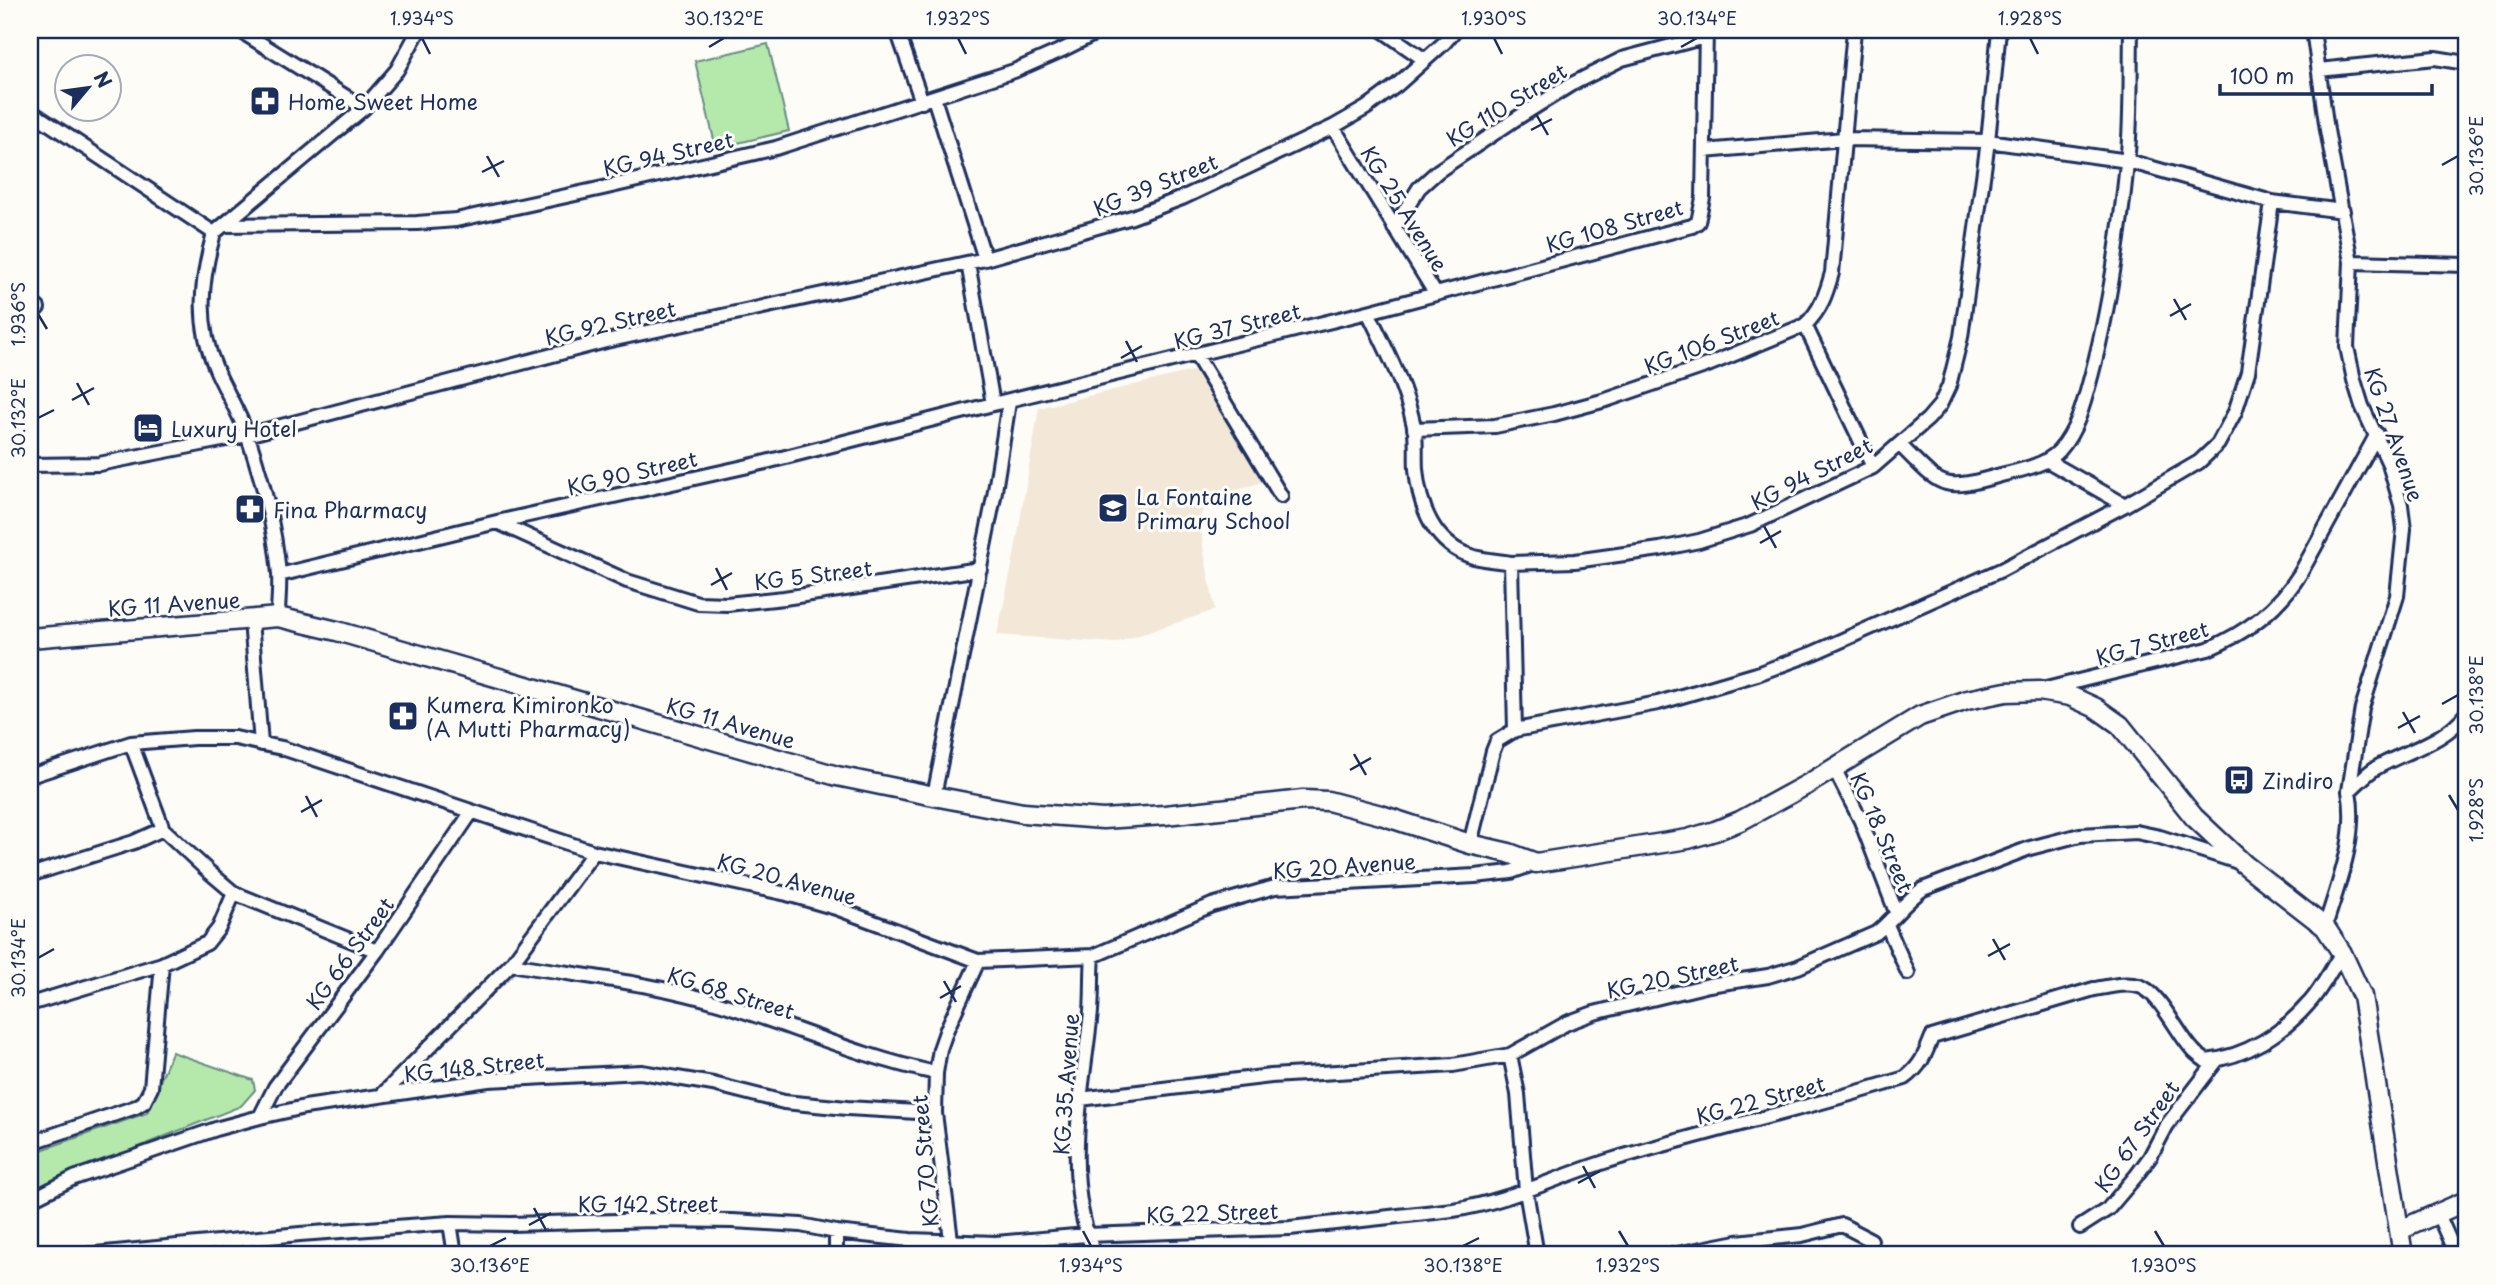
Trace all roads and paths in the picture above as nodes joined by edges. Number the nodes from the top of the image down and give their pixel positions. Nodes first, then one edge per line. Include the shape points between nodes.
1 (239, 30) edge
2 (419, 30) edge
3 (897, 30) edge
4 (1102, 30) edge
5 (1382, 30) edge
6 (1455, 30) edge
7 (1854, 30) edge
8 (1998, 30) edge
9 (2131, 30) edge
10 (2313, 30) edge
11 (1705, 34) edge
12 (1425, 60) junction
13 (2466, 63) edge
14 (2319, 70) junction
15 (928, 100) junction
16 (364, 108) junction
17 (30, 111) edge
18 (1333, 127) junction
19 (1844, 139) junction
20 (1988, 141) junction
21 (1704, 151) junction
22 (2128, 161) junction
23 (2272, 202) junction
24 (2343, 211) junction
25 (1394, 228) junction
26 (219, 229) junction
27 (985, 259) junction
28 (2351, 262) junction
29 (968, 263) junction
30 (2466, 265) edge
31 (1435, 293) junction
32 (1368, 312) junction
33 (1805, 326) junction
34 (1196, 355) junction
35 (1009, 401) junction
36 (993, 404) junction
37 (1415, 429) junction
38 (2376, 434) junction
39 (247, 435) junction
40 (1900, 445) junction
41 (2048, 461) junction
42 (30, 465) edge
43 (1873, 467) junction
44 (1281, 496) dead end
45 (2125, 505) junction
46 (497, 522) junction
47 (1511, 564) junction
48 (980, 569) junction
49 (279, 575) junction
50 (278, 617) junction
51 (251, 620) junction
52 (30, 638) edge
53 (2039, 691) junction
54 (2466, 714) edge
55 (1515, 730) junction
56 (131, 743) junction
57 (261, 744) junction
58 (1834, 768) junction
59 (30, 776) edge
60 (2349, 791) junction
61 (934, 796) junction
62 (471, 813) junction
63 (163, 829) junction
64 (1470, 844) junction
65 (594, 852) junction
66 (1536, 863) junction
67 (2244, 864) junction
68 (30, 875) edge
69 (234, 893) junction
70 (1896, 912) junction
71 (1886, 925) junction
72 (2325, 927) junction
73 (377, 951) junction
74 (2342, 953) junction
75 (1093, 957) junction
76 (978, 961) junction
77 (162, 964) junction
78 (511, 964) junction
79 (1908, 973) dead end
80 (30, 1004) edge
81 (1510, 1055) junction
82 (2217, 1060) junction
83 (936, 1073) junction
84 (381, 1096) junction
85 (1080, 1099) junction
86 (935, 1113) junction
87 (260, 1117) junction
88 (30, 1143) edge
89 (1526, 1191) junction
90 (30, 1200) edge
91 (2466, 1201) edge
92 (2438, 1214) junction
93 (450, 1223) junction
94 (2080, 1227) dead end
95 (2400, 1230) junction
96 (836, 1232) junction
97 (1086, 1235) junction
98 (951, 1240) junction
99 (1871, 1240) dead end
100 (85, 1255) edge
101 (455, 1255) edge
102 (836, 1255) edge
103 (1095, 1255) edge
104 (1537, 1255) edge
105 (1672, 1255) edge
106 (2402, 1255) edge
107 (2456, 1255) edge

1 - 16 street
2 - 16 street via 397,70
3 - 15 street
4 - 15 street, KG 94 Street via 1014,71
5 - 12 street
6 - 12 street
7 - 19 street, KG 106 Street
8 - 20 street, KG 94 Street
9 - 22 street
10 - 14 street, KG 27 Avenue
11 - 21 street, KG 108 Street
11 - 25 street, KG 110 Street via 1622,59 1570,85 1438,171 1419,188
12 - 18 street via 1382,97
13 - 14 street via 2435,58
14 - 24 street, KG 27 Avenue
15 - 26 street, KG 94 Street via 776,148 456,220
15 - 27 street
16 - 26 street
17 - 26 street
18 - 25 street, KG 25 Avenue
18 - 27 street, KG 39 Street via 1182,198
19 - 20 street
19 - 21 street
19 - 33 street, KG 106 Street via 1832,273 1825,298
20 - 22 street
20 - 40 street, KG 94 Street via 1961,337 1949,386 1940,405
21 - 31 street, KG 108 Street via 1698,222 1675,232
22 - 23 street
22 - 41 street via 2111,280 2082,409 2061,449
23 - 24 street
23 - 45 street via 2248,372 2235,412 2218,444 2199,462
24 - 28 street, KG 27 Avenue
25 - 31 street, KG 25 Avenue
26 - 39 street via 206,261 201,300 204,333
27 - 29 street, KG 92 Street
28 - 30 street
28 - 38 street, KG 27 Avenue via 2347,347 2362,406
29 - 36 street
29 - 39 street, KG 92 Street via 606,341
31 - 32 street, KG 25 Avenue
32 - 34 street, KG 37 Street
32 - 37 street via 1400,380
33 - 37 street, KG 106 Street via 1708,365 1554,414 1495,426
33 - 43 street
34 - 35 street, KG 37 Street
34 - 44 street
35 - 36 street, KG 37 Street
35 - 48 street
36 - 46 street, KG 90 Street via 762,463
37 - 47 street via 1416,469 1430,523 1458,550
38 - 53 street, KG 7 Street via 2300,574 2257,623 2208,649
38 - 60 street, KG 27 Avenue via 2401,505 2403,552 2397,596 2362,708
39 - 42 street, KG 92 Street via 99,464
39 - 49 street
40 - 41 street via 1947,485 1965,485
40 - 43 street, KG 94 Street
41 - 45 street
43 - 47 street, KG 94 Street via 1750,525 1699,541 1575,561
45 - 55 street via 2001,570 1757,674 1658,703
46 - 48 street, KG 5 Street via 627,581 698,603 784,598
46 - 49 street, KG 90 Street
47 - 55 street
48 - 61 street
49 - 50 street
50 - 51 main road, KG 11 Avenue
50 - 61 main road, KG 11 Avenue via 837,776
51 - 52 main road, KG 11 Avenue
51 - 57 street
53 - 58 main road via 2006,692 1920,716
53 - 67 main road via 2070,696 2120,725 2194,817
54 - 60 street via 2434,742 2372,770
55 - 64 street via 1497,741 1493,751
56 - 57 street, KG 20 Avenue via 235,738
56 - 59 street, KG 20 Avenue
56 - 63 street
57 - 62 street, KG 20 Avenue
58 - 66 main road via 1715,831
58 - 70 street, KG 18 Street via 1861,821
60 - 72 street, KG 27 Avenue via 2348,850
61 - 64 main road, KG 11 Avenue via 1023,813 1103,819 1303,800 1345,804
62 - 65 street, KG 20 Avenue
62 - 73 street, KG 66 Street
63 - 68 street
63 - 69 street
64 - 66 main road, KG 11 Avenue
65 - 76 street, KG 20 Avenue via 787,894
65 - 78 street
66 - 75 street, KG 20 Avenue via 1511,872 1475,876 1275,887 1212,905
67 - 70 street, KG 20 Street via 2136,832 2080,835 2030,848 1923,888
67 - 72 main road
69 - 73 street
69 - 77 street via 207,943
70 - 71 street, KG 20 Street
71 - 79 street, KG 18 Street
71 - 81 street, KG 20 Street via 1862,941 1798,967 1594,1013
72 - 74 main road
73 - 87 street, KG 66 Street via 281,1078
74 - 82 street via 2310,1003 2279,1032
74 - 95 main road via 2362,996
75 - 76 street, KG 20 Avenue
75 - 85 street, KG 35 Avenue
76 - 83 street, KG 70 Street via 947,1029
77 - 80 street
77 - 88 street via 151,1088 144,1102
78 - 83 street, KG 68 Street via 677,992 853,1052
78 - 84 street
81 - 85 street, KG 20 Street via 1453,1065 1270,1076
81 - 89 street
82 - 89 street, KG 22 Street via 2206,1061 2193,1050 2148,991 2130,985 2104,987 1932,1037 1924,1058 1905,1078 1584,1168
82 - 94 street, KG 67 Street via 2167,1125 2136,1176 2108,1209
83 - 86 street, KG 70 Street
84 - 86 street, KG 148 Street via 488,1080 641,1072 784,1102
84 - 87 street, KG 148 Street
85 - 97 street, KG 35 Avenue via 1076,1147
86 - 98 street, KG 70 Street
87 - 90 street, KG 148 Street via 74,1178
89 - 97 street, KG 22 Street via 1479,1206 1290,1228
89 - 104 street
91 - 92 main road
92 - 95 main road
92 - 107 street
93 - 96 street, KG 142 Street via 719,1221 801,1225
93 - 100 street, KG 142 Street
93 - 101 street
95 - 106 main road
96 - 98 street, KG 142 Street
96 - 102 street
97 - 98 street, KG 142 Street via 996,1243
97 - 103 street, KG 35 Avenue
99 - 105 street via 1842,1225

